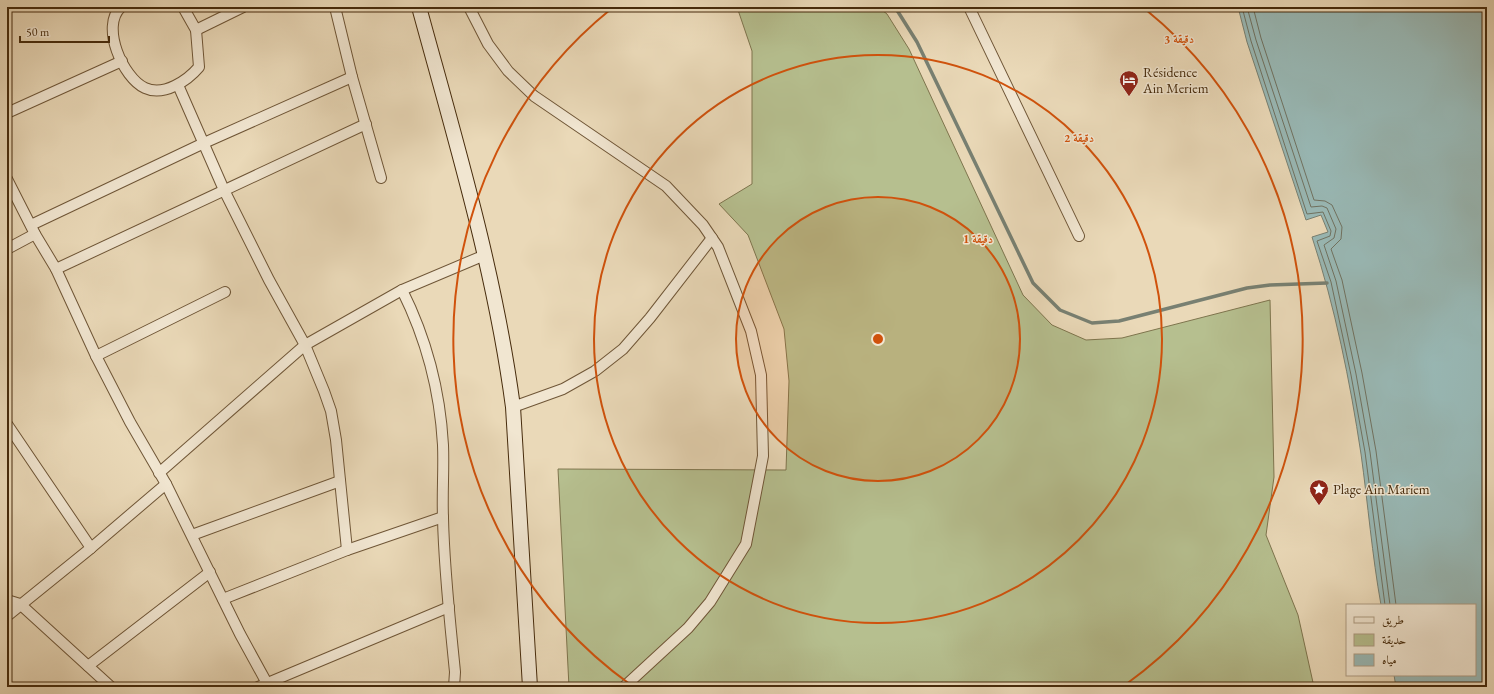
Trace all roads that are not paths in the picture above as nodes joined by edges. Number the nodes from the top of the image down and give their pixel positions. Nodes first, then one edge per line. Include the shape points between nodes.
1 (121, 7) edge
2 (183, 7) edge
3 (243, 7) edge
4 (335, 7) edge
5 (419, 7) edge
6 (469, 7) edge
7 (969, 7) edge
8 (196, 30) junction
9 (122, 61) junction
10 (352, 77) junction
11 (178, 85) junction
12 (7, 113) edge
13 (366, 124) junction
14 (204, 143) junction
15 (381, 178) dead end
16 (7, 179) edge
17 (224, 190) junction
18 (33, 230) junction
19 (1079, 236) dead end
20 (712, 238) junction
21 (7, 249) edge
22 (485, 255) junction
23 (56, 269) junction
24 (402, 290) junction
25 (225, 292) dead end
26 (305, 345) junction
27 (96, 356) junction
28 (513, 407) junction
29 (7, 424) edge
30 (159, 473) junction
31 (340, 481) junction
32 (166, 484) junction
33 (443, 517) junction
34 (192, 535) junction
35 (91, 548) junction
36 (347, 550) junction
37 (210, 572) junction
38 (223, 599) junction
39 (7, 600) edge
40 (20, 604) junction
41 (449, 607) junction
42 (7, 616) edge
43 (88, 666) junction
44 (264, 685) edge
45 (112, 687) edge
46 (454, 687) edge
47 (530, 687) edge
48 (624, 687) edge

1 - 9 street via 112,22 112,30 113,40
2 - 8 street
3 - 8 street
4 - 10 street
5 - 22 main road via 479,224
6 - 20 street via 488,44 508,70 534,96 666,186
7 - 19 street
8 - 11 street via 199,67
9 - 11 street via 136,82 147,89 157,90
9 - 12 street
10 - 13 street
10 - 14 street
11 - 14 street
13 - 15 street
13 - 17 street
14 - 17 street
14 - 18 street
16 - 18 street
17 - 23 street
17 - 26 street
18 - 21 street
18 - 23 street
20 - 28 street via 623,349 595,371 564,389
20 - 48 street via 718,247 751,331 761,375 763,456 754,507 746,544 710,602 688,628
22 - 24 street
22 - 28 main road via 509,373
23 - 27 street
24 - 26 street
24 - 33 street via 419,326 434,382 443,444
25 - 27 street
26 - 30 street
26 - 31 street via 331,411
27 - 30 street
28 - 47 main road
29 - 35 street
30 - 32 street
31 - 34 street
31 - 36 street
32 - 34 street
32 - 35 street
33 - 36 street
33 - 41 street
34 - 37 street
35 - 40 street
36 - 38 street
37 - 38 street
37 - 43 street
38 - 44 street
39 - 40 street
40 - 42 street
40 - 43 street
41 - 44 street
41 - 46 street
43 - 45 street

